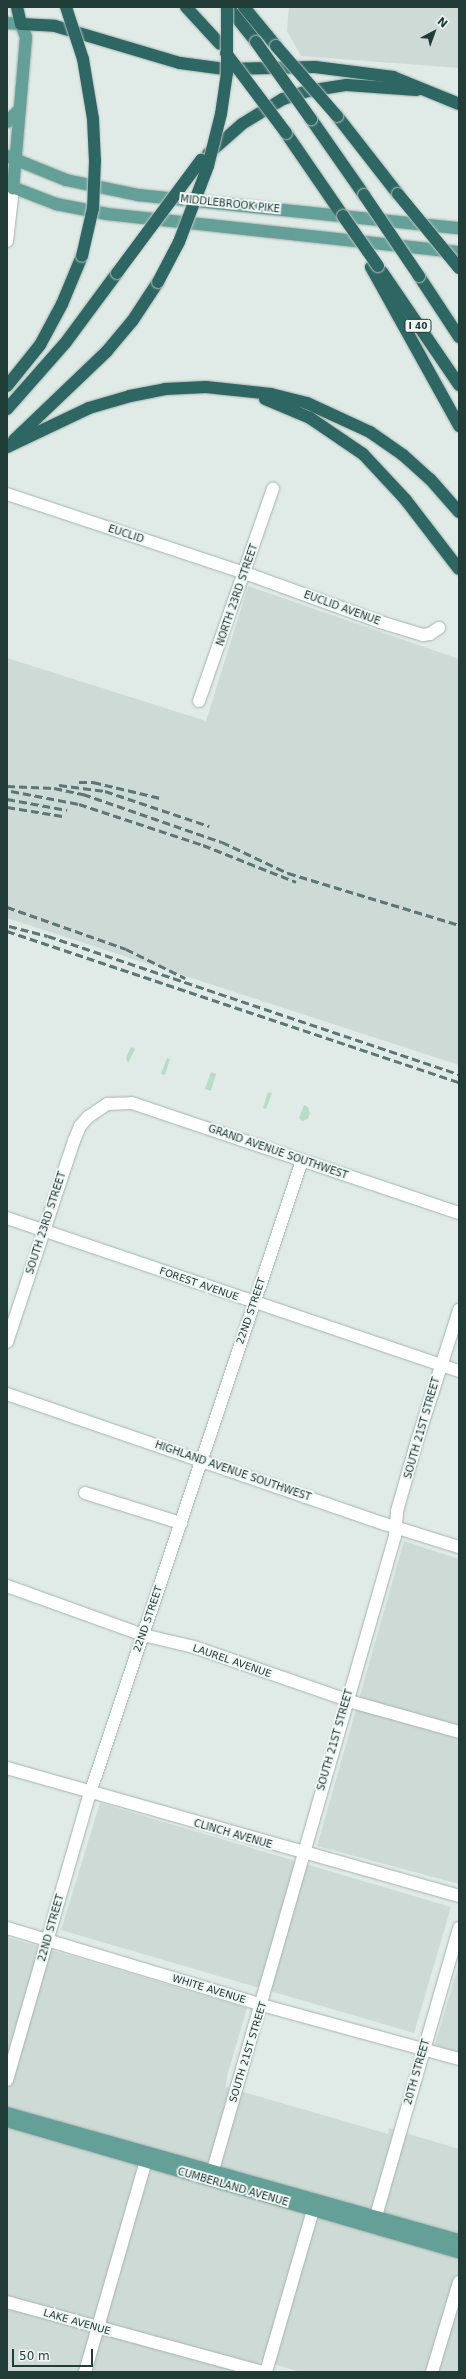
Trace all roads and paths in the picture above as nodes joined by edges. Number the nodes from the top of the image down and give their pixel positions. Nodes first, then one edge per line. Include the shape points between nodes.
1 (17, 7) edge
2 (66, 7) edge
3 (186, 7) edge
4 (228, 7) edge
5 (244, 7) edge
6 (7, 23) edge
7 (20, 24) junction
8 (429, 91) junction
9 (459, 104) edge
10 (20, 110) junction
11 (7, 122) edge
12 (11, 158) edge
13 (10, 186) edge
14 (459, 228) edge
15 (7, 241) edge
16 (459, 252) edge
17 (374, 267) junction
18 (459, 268) edge
19 (459, 337) edge
20 (459, 385) edge
21 (7, 386) edge
22 (237, 390) junction
23 (7, 409) edge
24 (459, 426) edge
25 (7, 446) edge
26 (273, 488) dead end
27 (7, 494) edge
28 (459, 512) edge
29 (459, 569) edge
30 (245, 573) junction
31 (439, 628) dead end
32 (199, 701) dead end
33 (97, 1110) joint
34 (302, 1161) junction
35 (459, 1213) edge
36 (7, 1218) edge
37 (44, 1231) junction
38 (254, 1302) junction
39 (459, 1310) edge
40 (7, 1342) edge
41 (441, 1364) junction
42 (459, 1370) edge
43 (7, 1394) edge
44 (201, 1460) junction
45 (85, 1492) dead end
46 (181, 1523) junction
47 (395, 1525) junction
48 (459, 1547) edge
49 (7, 1586) edge
50 (143, 1635) junction
51 (347, 1700) junction
52 (459, 1732) edge
53 (7, 1768) edge
54 (90, 1793) junction
55 (302, 1854) junction
56 (459, 1896) edge
57 (7, 1928) edge
58 (459, 1928) edge
59 (47, 1940) junction
60 (262, 2005) junction
61 (423, 2049) junction
62 (459, 2059) edge
63 (7, 2080) edge
64 (7, 2113) edge
65 (7, 2121) edge
66 (146, 2161) junction
67 (211, 2175) junction
68 (312, 2210) junction
69 (375, 2221) junction
70 (459, 2240) edge
71 (459, 2252) edge
72 (459, 2282) edge
73 (7, 2302) edge
74 (97, 2328) junction
75 (85, 2372) edge
76 (265, 2372) edge
77 (432, 2372) edge

1 - 7 highway
2 - 21 highway, bridge via 83,59 94,120 96,161 93,208 82,256 62,304 40,345
3 - 17 highway, bridge via 220,44 286,132
4 - 19 highway, I 40, bridge via 311,119
4 - 25 highway, bridge via 227,73 221,114 208,166 179,242 158,282 133,320 107,351
5 - 18 highway, bridge via 337,116
6 - 7 main road
7 - 8 highway via 55,26 180,63 225,69 315,67 393,77
7 - 10 main road via 26,37
8 - 9 highway
8 - 23 highway, bridge via 346,85 308,91 283,99 242,124 201,160 66,342
10 - 11 main road
10 - 12 main road
12 - 13 main road
12 - 14 main road, MIDDLEBROOK PIKE via 66,180 138,195
13 - 15 street
13 - 16 main road via 56,204 107,214
17 - 20 highway, I 40
17 - 24 highway
22 - 25 highway via 165,389 130,396 89,408
22 - 28 highway via 271,394 307,403 370,432 425,475
22 - 29 highway via 310,418 363,454 405,499
26 - 30 street, NORTH 23RD STREET
27 - 30 street, EUCLID
30 - 31 street, EUCLID AVENUE via 423,635
30 - 32 street, NORTH 23RD STREET
33 - 34 street, GRAND AVENUE SOUTHWEST via 107,1104 132,1103
33 - 37 street, SOUTH 23RD STREET via 80,1126
34 - 35 street, GRAND AVENUE SOUTHWEST
34 - 38 street, 22ND STREET
36 - 37 street, FOREST AVENUE
37 - 38 street, FOREST AVENUE
37 - 40 street, SOUTH 23RD STREET
38 - 41 street, FOREST AVENUE
38 - 44 street, 22ND STREET
39 - 41 street, SOUTH 21ST STREET
41 - 42 street, FOREST AVENUE
41 - 47 street, SOUTH 21ST STREET
43 - 44 street, HIGHLAND AVENUE SOUTHWEST
44 - 46 street, 22ND STREET
44 - 47 street, HIGHLAND AVENUE SOUTHWEST
45 - 46 street
46 - 50 street, 22ND STREET
47 - 48 street, HIGHLAND AVENUE SOUTHWEST
47 - 51 street, SOUTH 21ST STREET via 395,1536
49 - 50 street, LAUREL AVENUE
50 - 51 street, LAUREL AVENUE via 194,1648
50 - 54 street, 22ND STREET
51 - 52 street, LAUREL AVENUE
51 - 55 street, SOUTH 21ST STREET
53 - 54 street, CLINCH AVENUE
54 - 55 street, CLINCH AVENUE
54 - 59 street, 22ND STREET
55 - 56 street, CLINCH AVENUE
55 - 60 street, SOUTH 21ST STREET
57 - 59 street, WHITE AVENUE
58 - 61 street, 20TH STREET
59 - 60 street, WHITE AVENUE
59 - 63 street, 22ND STREET
60 - 61 street, WHITE AVENUE
60 - 67 street, SOUTH 21ST STREET
61 - 62 street, WHITE AVENUE
61 - 69 street, 20TH STREET
64 - 67 main road, CUMBERLAND AVENUE
65 - 66 main road, CUMBERLAND AVENUE
66 - 67 main road, CUMBERLAND AVENUE
66 - 74 street
67 - 68 main road, CUMBERLAND AVENUE
67 - 69 main road, CUMBERLAND AVENUE
68 - 69 main road, CUMBERLAND AVENUE
68 - 76 street
69 - 70 main road, CUMBERLAND AVENUE
69 - 71 main road, CUMBERLAND AVENUE
72 - 77 street
73 - 74 street, LAKE AVENUE
74 - 75 street
74 - 76 street, LAKE AVENUE

